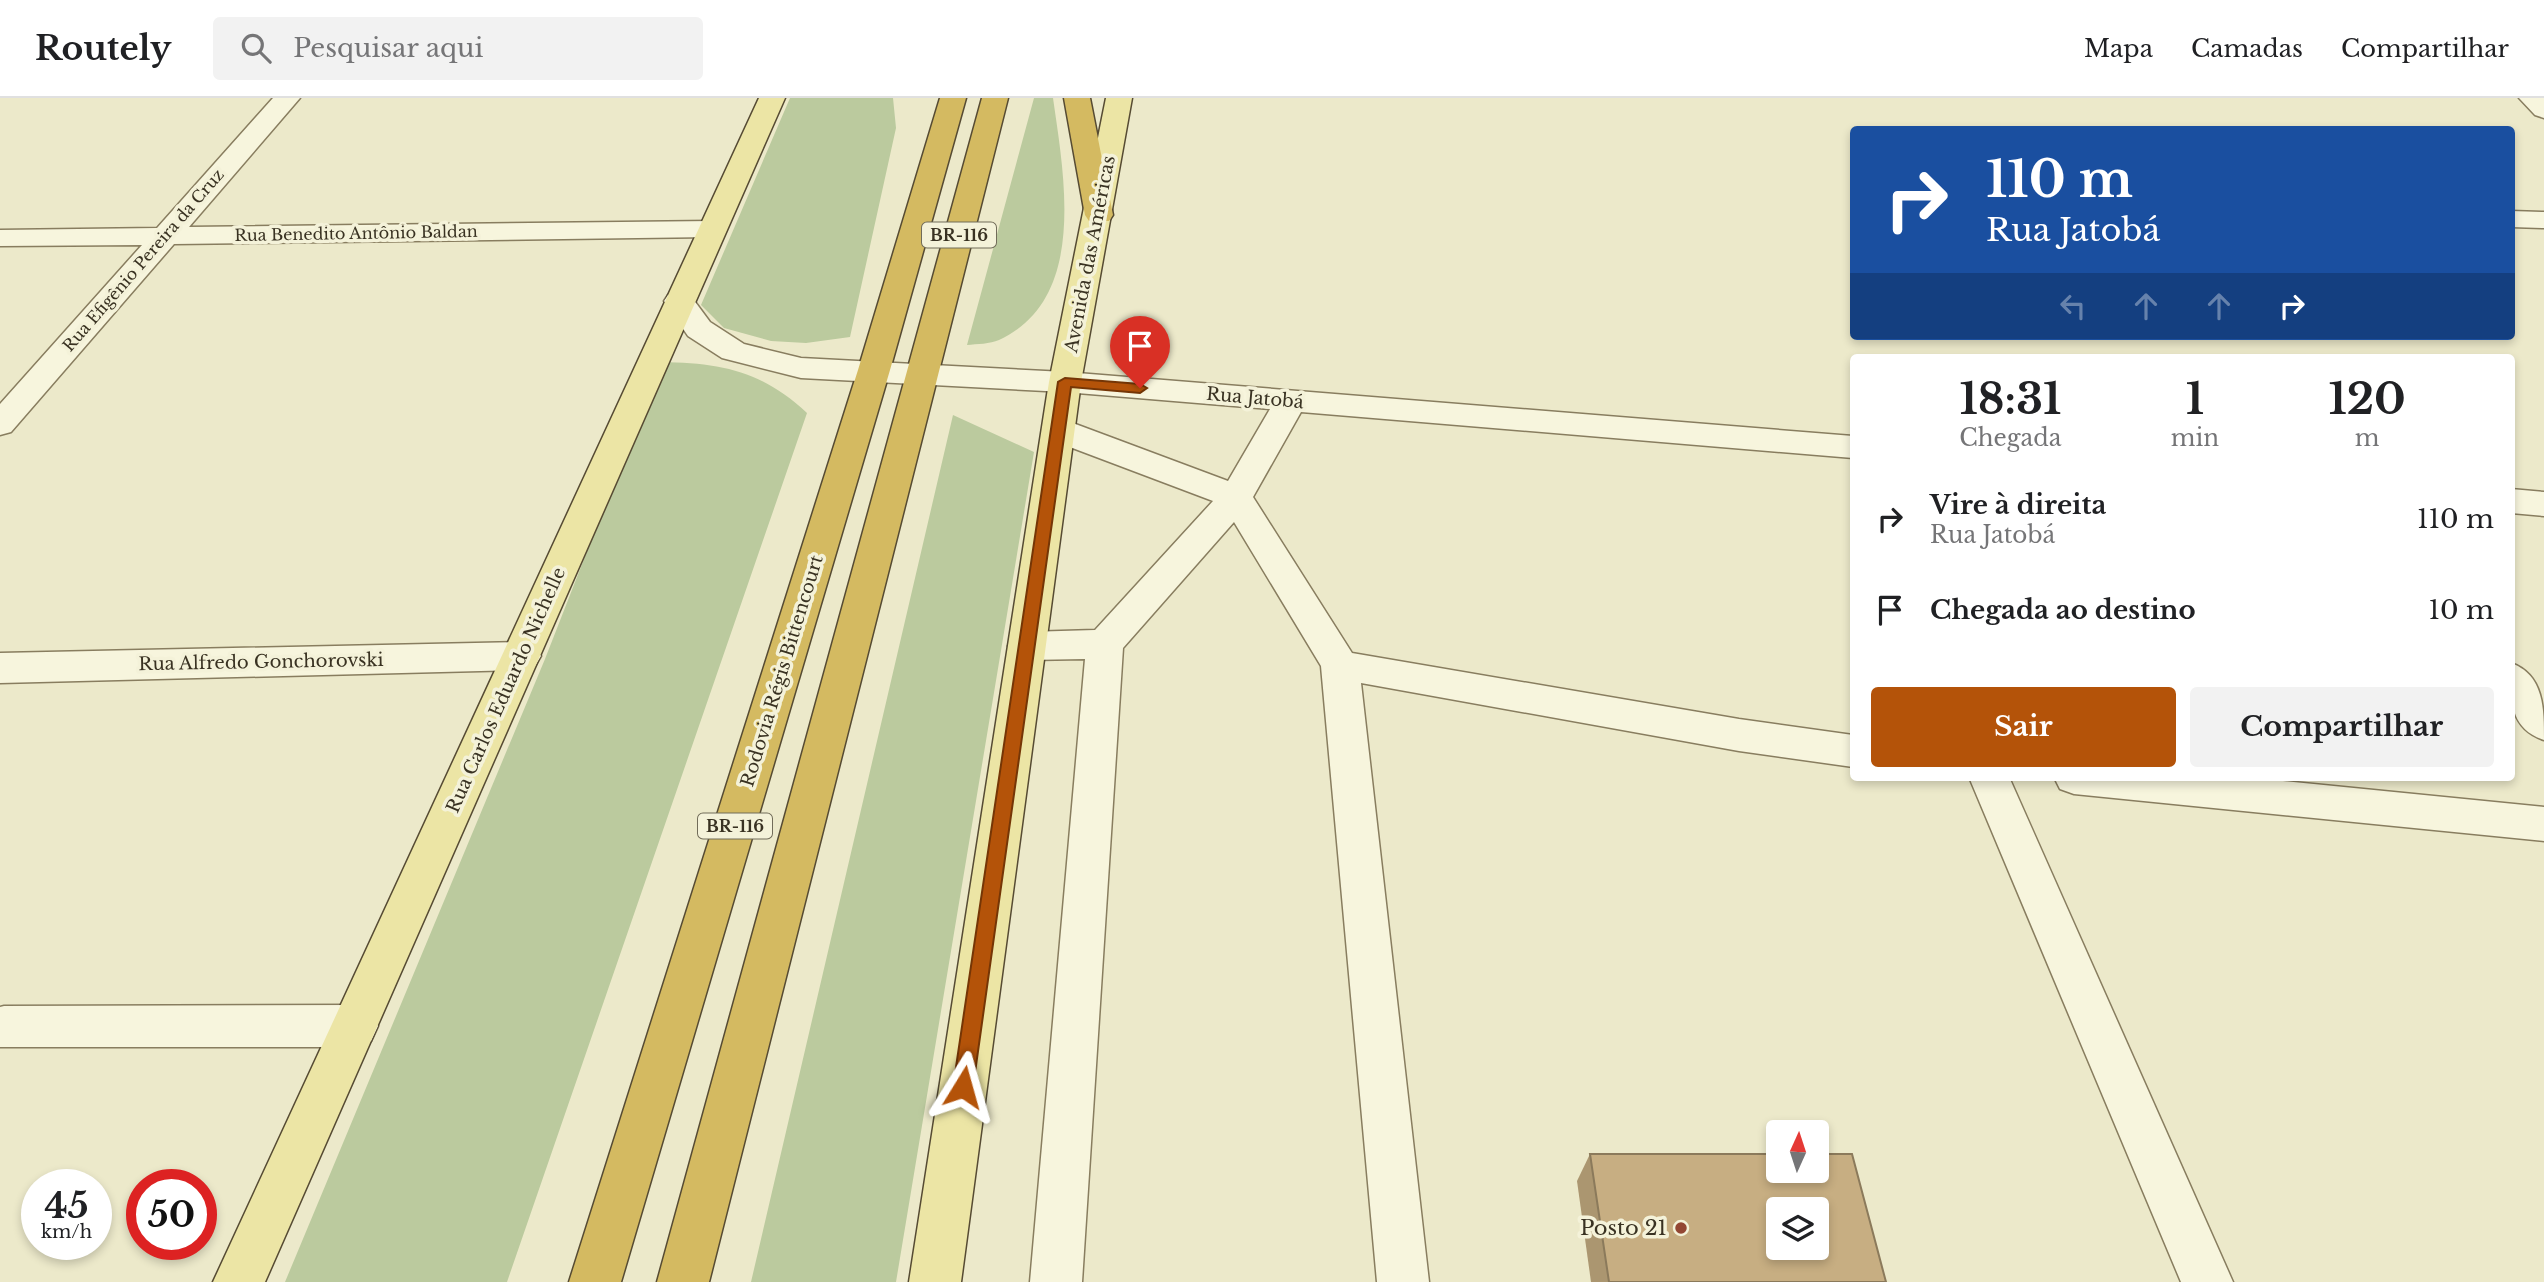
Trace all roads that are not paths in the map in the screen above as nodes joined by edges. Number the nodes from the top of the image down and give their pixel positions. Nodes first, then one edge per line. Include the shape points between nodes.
1 (287, 98) edge
2 (772, 98) edge
3 (995, 98) edge
4 (1077, 98) edge
5 (1119, 98) edge
6 (2532, 98) edge
7 (947, 104) edge
8 (2544, 110) edge
9 (1099, 215) junction
10 (2515, 219) edge
11 (2544, 220) edge
12 (712, 229) junction
13 (163, 235) junction
14 (0, 238) edge
15 (679, 301) junction
16 (874, 370) junction
17 (923, 372) junction
18 (1065, 382) junction
19 (1291, 401) junction
20 (0, 424) edge
21 (1058, 430) junction
22 (1850, 447) edge
23 (1236, 497) junction
24 (2515, 501) edge
25 (2544, 503) edge
26 (1105, 644) junction
27 (1027, 646) junction
28 (522, 656) junction
29 (1340, 665) junction
30 (0, 668) edge
31 (2515, 684) edge
32 (2544, 724) edge
33 (1850, 751) edge
34 (1991, 781) edge
35 (2114, 781) edge
36 (2544, 824) edge
37 (355, 1026) junction
38 (4, 1027) dead end
39 (239, 1282) edge
40 (595, 1282) edge
41 (683, 1282) edge
42 (936, 1282) edge
43 (1056, 1282) edge
44 (1403, 1282) edge
45 (2207, 1282) edge

1 - 13 street, Rua Efigênio Pereira da Cruz
2 - 12 main road, Rua Carlos Eduardo Nichelle
3 - 17 highway, BR-116
4 - 9 highway
5 - 9 main road, Avenida das Américas
6 - 8 street
7 - 16 highway, Rodovia Régis Bittencourt / BR-116
9 - 18 main road, Avenida das Américas
10 - 11 street
12 - 13 street, Rua Benedito Antônio Baldan
12 - 15 main road, Rua Carlos Eduardo Nichelle
13 - 14 street, Rua Benedito Antônio Baldan
13 - 20 street, Rua Efigênio Pereira da Cruz
15 - 16 street, Rua Jatobá via 699,329 733,351 802,368
15 - 28 main road, Rua Carlos Eduardo Nichelle
16 - 17 street, Rua Jatobá
16 - 40 highway, Rodovia Régis Bittencourt / BR-116
17 - 18 street, Rua Jatobá
17 - 41 highway, BR-116
18 - 19 street, Rua Jatobá
18 - 21 main road, Avenida das Américas
19 - 22 street, Rua Jatobá
19 - 23 street
21 - 23 street
21 - 27 main road, Avenida das Américas
23 - 26 street
23 - 29 street
24 - 25 street
26 - 27 street
26 - 43 street
27 - 42 main road, Avenida das Américas
28 - 30 street, Rua Alfredo Gonchorovski
28 - 37 main road, Rua Carlos Eduardo Nichelle
29 - 33 street
29 - 44 street
31 - 32 street
34 - 45 street
35 - 36 street
37 - 38 street
37 - 39 main road, Rua Carlos Eduardo Nichelle

